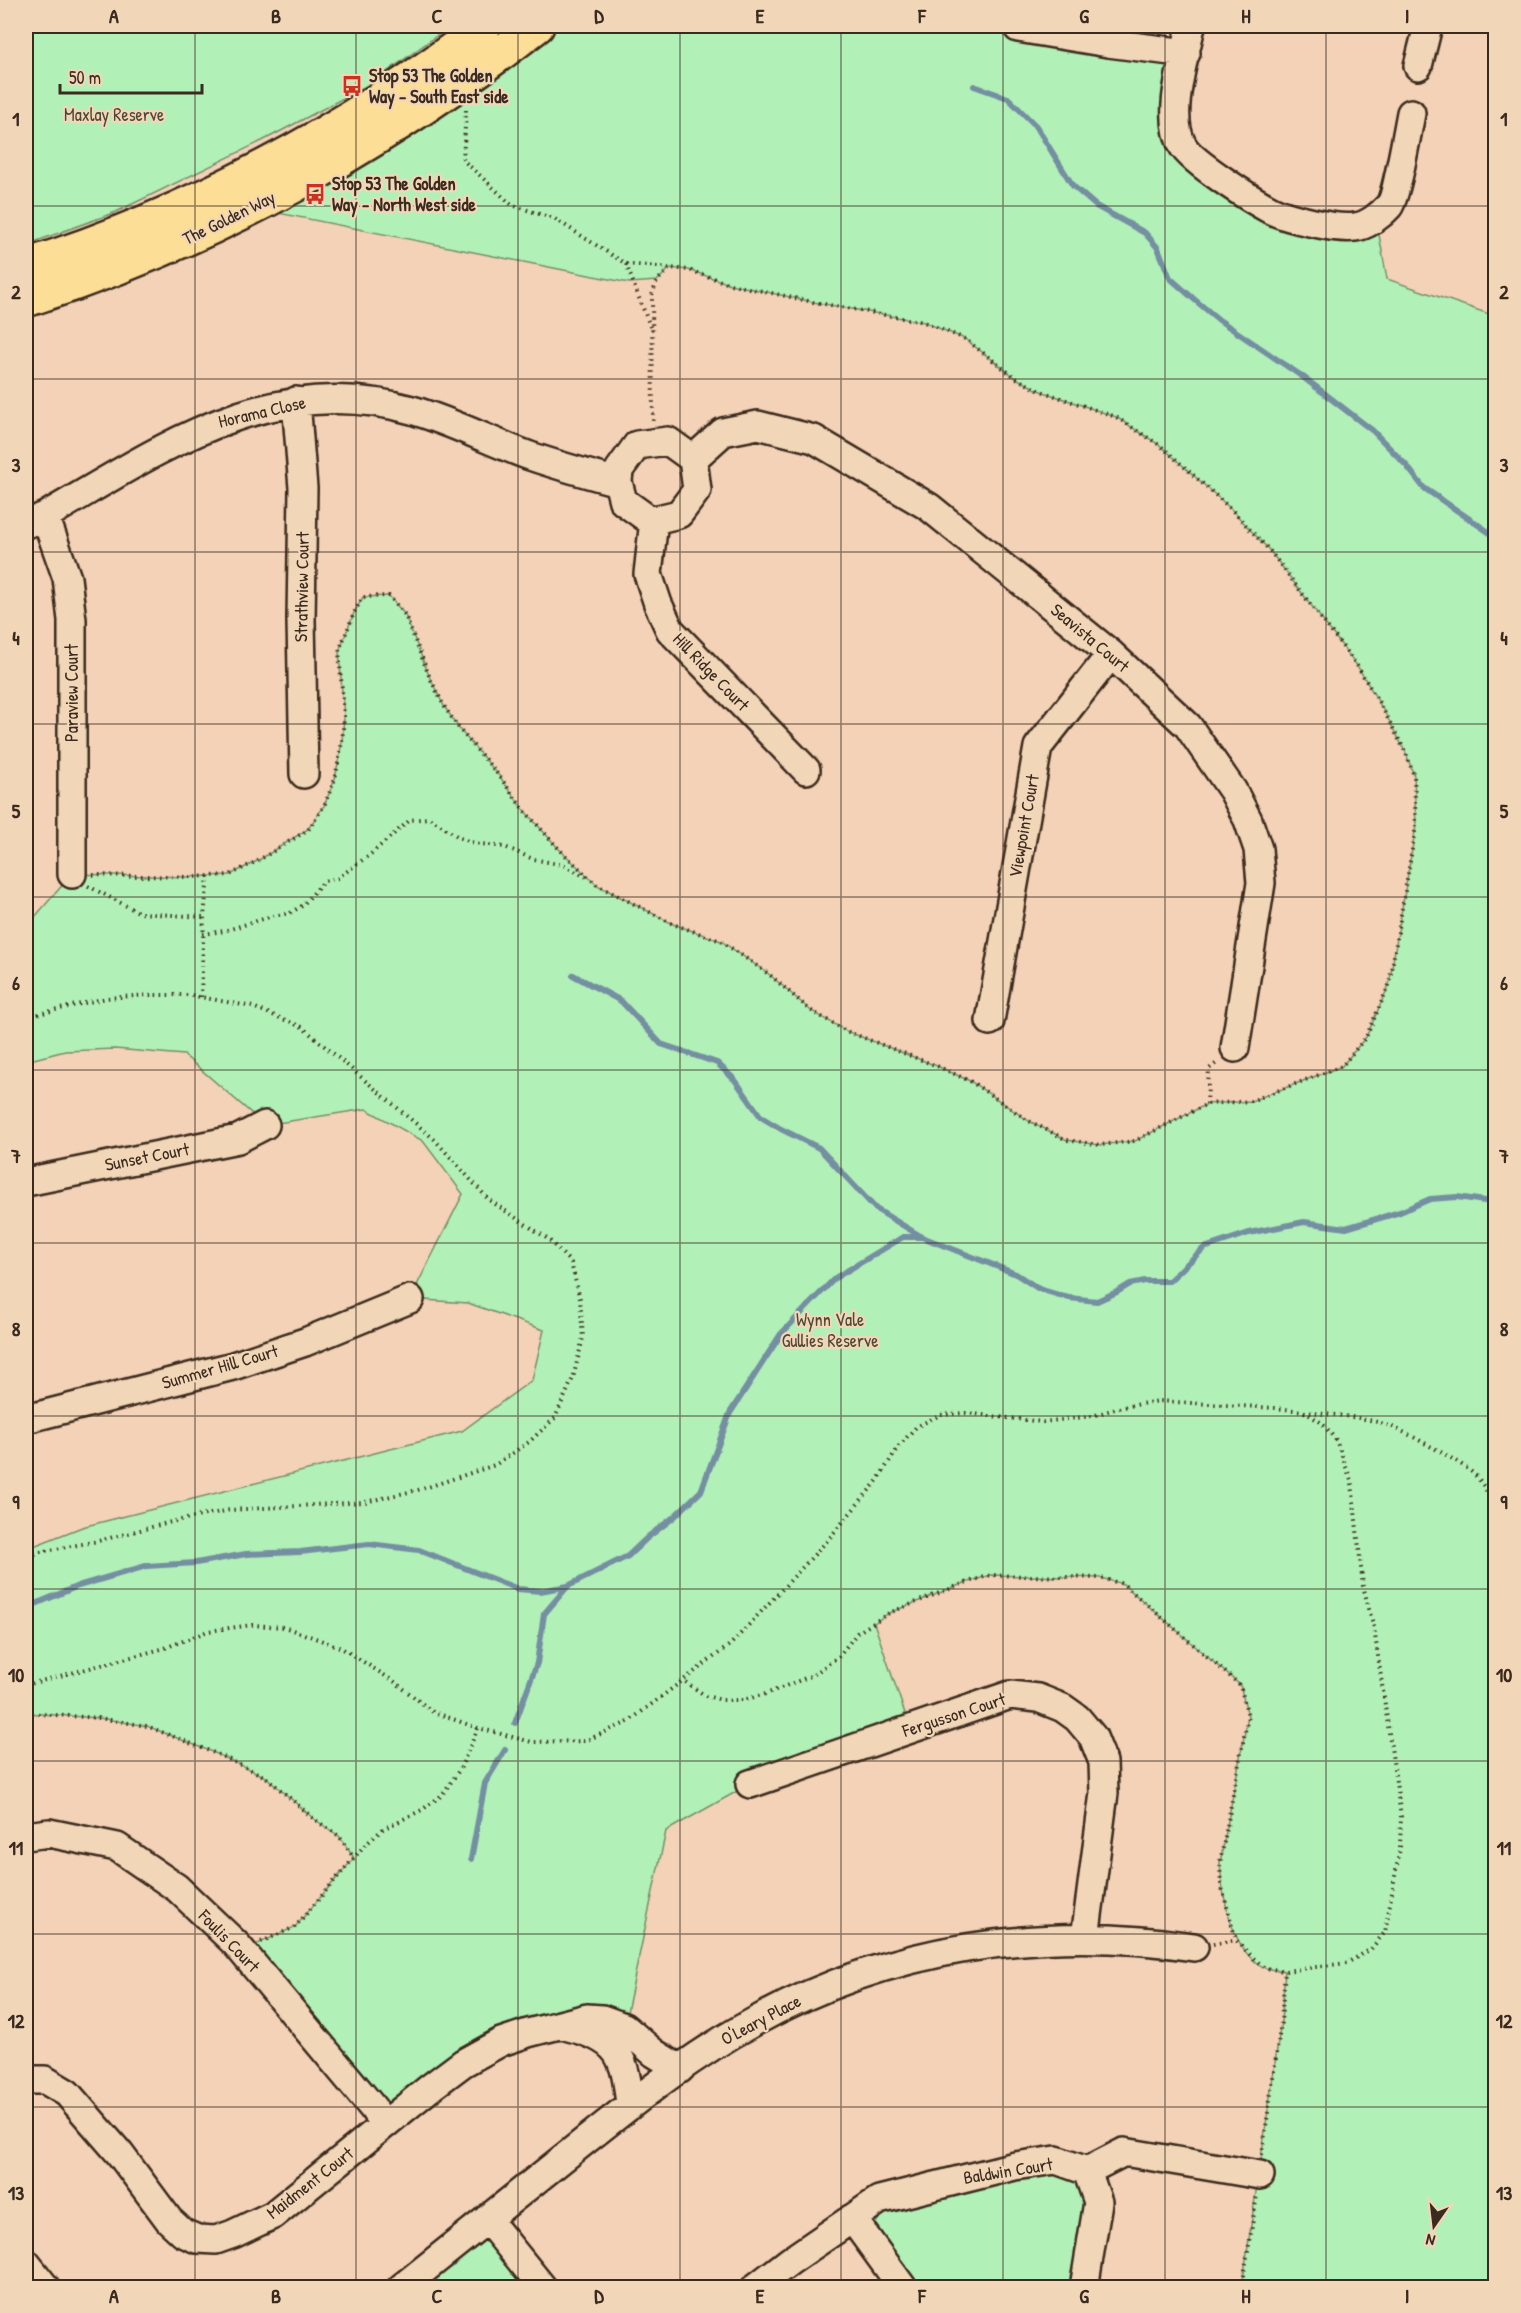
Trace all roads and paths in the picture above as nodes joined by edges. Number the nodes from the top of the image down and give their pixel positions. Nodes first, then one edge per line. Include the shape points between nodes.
1 (484, 26) edge
2 (537, 26) edge
3 (1191, 26) edge
4 (1428, 26) edge
5 (1491, 26) edge
6 (1496, 26) edge
7 (1018, 28) dead end
8 (1186, 53) junction
9 (1418, 66) dead end
10 (468, 77) junction
11 (1411, 113) dead end
12 (626, 264) junction
13 (26, 266) edge
14 (670, 268) junction
15 (26, 300) edge
16 (652, 333) junction
17 (296, 401) junction
18 (653, 443) junction
19 (693, 459) junction
20 (618, 482) junction
21 (35, 520) edge
22 (654, 520) junction
23 (1111, 654) junction
24 (806, 770) dead end
25 (304, 774) dead end
26 (72, 874) junction
27 (208, 876) junction
28 (592, 880) junction
29 (204, 917) junction
30 (203, 934) junction
31 (201, 997) junction
32 (26, 1017) edge
33 (990, 1021) dead end
34 (1235, 1048) joint
35 (1207, 1104) junction
36 (265, 1125) dead end
37 (26, 1182) edge
38 (410, 1299) dead end
39 (1303, 1412) junction
40 (26, 1419) edge
41 (1496, 1509) edge
42 (26, 1558) edge
43 (684, 1681) junction
44 (26, 1685) edge
45 (26, 1713) edge
46 (478, 1728) junction
47 (750, 1784) dead end
48 (26, 1836) edge
49 (354, 1858) junction
50 (1085, 1938) junction
51 (1194, 1947) dead end
52 (242, 1951) junction
53 (1285, 1971) junction
54 (562, 2025) junction
55 (680, 2069) junction
56 (26, 2080) edge
57 (630, 2105) junction
58 (384, 2125) junction
59 (1087, 2171) junction
60 (1260, 2175) junction
61 (852, 2218) junction
62 (487, 2219) junction
63 (26, 2263) edge
64 (46, 2288) edge
65 (401, 2288) edge
66 (543, 2288) edge
67 (755, 2288) edge
68 (903, 2288) edge
69 (1084, 2288) edge
70 (1242, 2288) edge

1 - 13 main road, The Golden Way via 409,79 295,150 234,182
2 - 10 main road, The Golden Way
3 - 8 street
4 - 9 street
5 - 6 path
7 - 8 street
8 - 11 street via 1176,104 1182,145 1195,160 1272,210 1318,224 1356,228 1376,218 1391,204
10 - 12 path via 463,160 512,204 555,219
10 - 15 main road, The Golden Way via 372,142 222,224 130,263
12 - 14 path
12 - 16 path
14 - 16 path via 657,281 652,296
14 - 35 path via 813,302 924,322 965,339 1038,390 1116,417 1161,446 1231,509 1270,550 1358,667 1406,753 1414,776 1416,826 1389,985 1366,1037 1342,1066 1251,1101
16 - 18 path
17 - 20 street, Horama Close via 377,402 413,410 530,456
17 - 21 street, Horama Close via 210,425
17 - 25 street, Strathview Court via 303,488
18 - 19 street via 668,441
18 - 20 street via 637,445 619,470
19 - 22 street via 697,489 679,514
19 - 23 street, Seavista Court via 723,432 758,425 814,439 928,507
20 - 22 street via 623,501
21 - 26 street, Paraview Court via 67,578 72,620
22 - 24 street, Hill Ridge Court via 648,574 670,630
23 - 33 street, Viewpoint Court via 1038,747
23 - 34 street, Seavista Court via 1188,726 1233,791 1258,849 1261,883
26 - 27 path
26 - 29 path via 92,889 140,913
27 - 28 path via 230,874 259,860 308,830 324,806 335,779 342,742 339,651 363,597 389,596 405,615 430,678 460,730 523,809
27 - 29 path
28 - 30 path via 562,865 460,838 429,818 410,820 338,878 324,881 302,906 290,913
28 - 35 path via 673,924 721,941 770,975 810,1010 846,1031 970,1081 1029,1121 1067,1140 1100,1145 1135,1141
29 - 30 path
30 - 31 path
31 - 32 path via 106,998
31 - 42 path via 254,1007 302,1027 434,1139 489,1200 548,1239 571,1263 580,1299 583,1338 573,1378 555,1418 495,1465 422,1489 365,1502 230,1510
34 - 35 path via 1209,1069
36 - 37 street, Sunset Court via 238,1139
38 - 40 street, Summer Hill Court via 305,1342 233,1366
39 - 41 path via 1390,1426 1472,1472
39 - 43 path via 1159,1401 1043,1422 1002,1415 940,1415 916,1427 835,1532 731,1644
39 - 53 path via 1322,1423 1336,1440 1352,1483 1363,1586 1378,1649 1401,1817 1400,1848 1385,1932 1371,1949 1347,1963
43 - 46 path via 628,1722 585,1741 532,1742
43 - 53 path via 706,1696 722,1700 766,1694 813,1675 839,1656 858,1633 889,1613 991,1575 1101,1578 1123,1584 1240,1685 1248,1716 1220,1863 1221,1884 1236,1940 1265,1968
44 - 46 path via 165,1648 208,1631 252,1624 284,1627 340,1647 433,1712
45 - 49 path via 147,1726 217,1754 266,1777 339,1836
46 - 49 path via 460,1769 442,1795 422,1810 383,1829
47 - 50 street, Fergusson Court via 1010,1695 1038,1698 1063,1708 1093,1737 1103,1762 1104,1793
48 - 52 street, Foulis Court via 49,1833 117,1847 177,1888
49 - 52 path via 295,1928
50 - 51 street, O'Leary Place
50 - 55 street, O'Leary Place via 975,1946 868,1972 776,2010
52 - 58 street, Foulis Court
53 - 60 path
54 - 55 street, Maidment Court via 587,2018 611,2020
54 - 57 street, Maidment Court via 595,2033 607,2042 626,2072
54 - 58 street, Maidment Court via 501,2042 463,2063
55 - 57 street, O'Leary Place
56 - 58 street, Maidment Court via 45,2080 67,2093 120,2154 169,2220 197,2239 216,2240 273,2214
57 - 62 street, O'Leary Place
59 - 60 street via 1124,2152
59 - 61 street, Baldwin Court via 1056,2160 1015,2166 879,2200
59 - 69 street via 1098,2202
60 - 70 path
61 - 67 street, Baldwin Court
61 - 68 street
62 - 65 street, O'Leary Place
62 - 66 street
63 - 64 street

